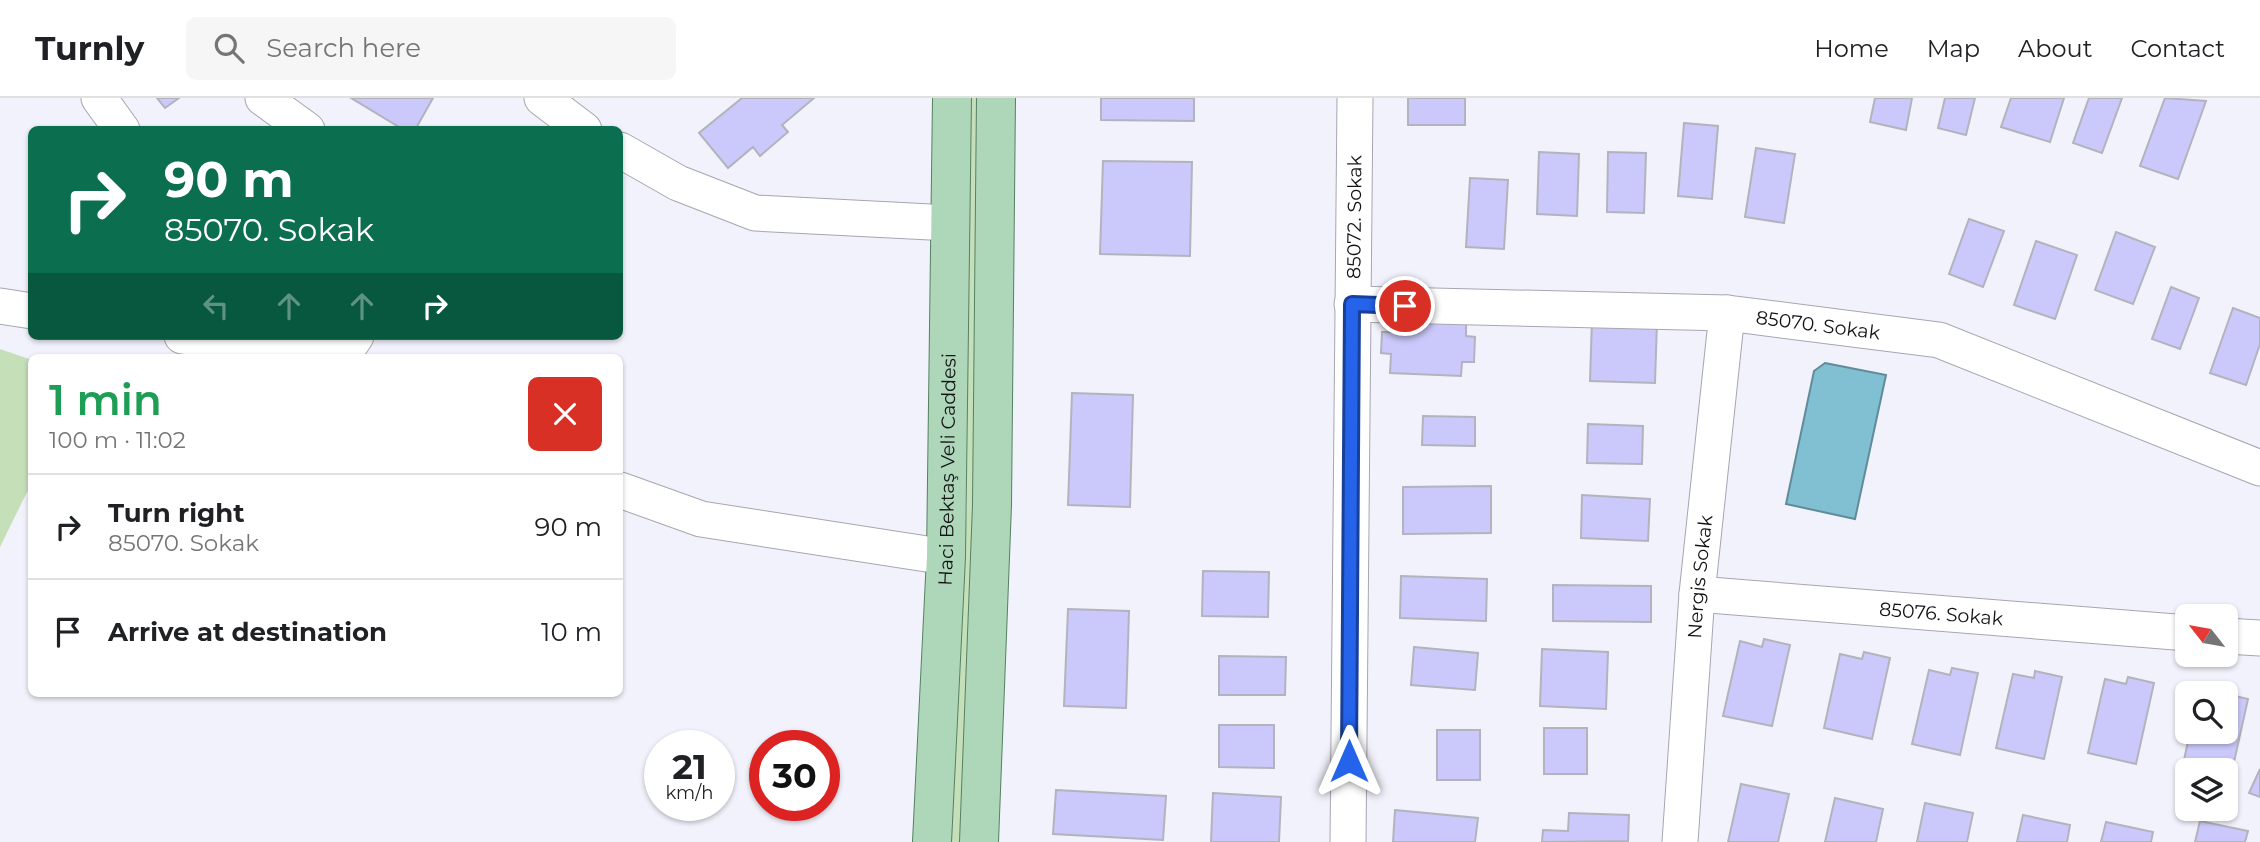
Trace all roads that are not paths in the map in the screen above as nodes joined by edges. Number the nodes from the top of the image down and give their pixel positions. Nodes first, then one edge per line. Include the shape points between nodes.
1 (99, 98) edge
2 (263, 98) edge
3 (542, 98) edge
4 (952, 98) edge
5 (996, 98) edge
6 (1355, 98) edge
7 (119, 126) edge
8 (302, 126) edge
9 (579, 126) edge
10 (623, 152) edge
11 (950, 223) junction
12 (1352, 304) junction
13 (0, 306) edge
14 (28, 310) edge
15 (1727, 313) junction
16 (242, 340) edge
17 (357, 343) edge
18 (2260, 467) edge
19 (623, 491) edge
20 (946, 557) junction
21 (1697, 594) junction
22 (2175, 632) edge
23 (2238, 637) edge
24 (2260, 638) edge
25 (932, 842) edge
26 (979, 842) edge
27 (1348, 842) edge
28 (1681, 842) edge

1 - 7 street
2 - 8 street
3 - 9 street
4 - 11 main road, Haci Bektaş Veli Caddesi
5 - 26 main road via 992,505
6 - 12 street, 85072. Sokak
10 - 11 street via 678,183 755,213
11 - 20 main road, Haci Bektaş Veli Caddesi
12 - 15 street, 85070. Sokak
12 - 27 street, 85072. Sokak
13 - 14 street
15 - 18 street, 85070. Sokak via 1939,340
15 - 21 street, Nergis Sokak
16 - 17 street
19 - 20 street via 702,519
20 - 25 main road, Haci Bektaş Veli Caddesi
21 - 22 street, 85076. Sokak
21 - 28 street, Nergis Sokak
23 - 24 street

